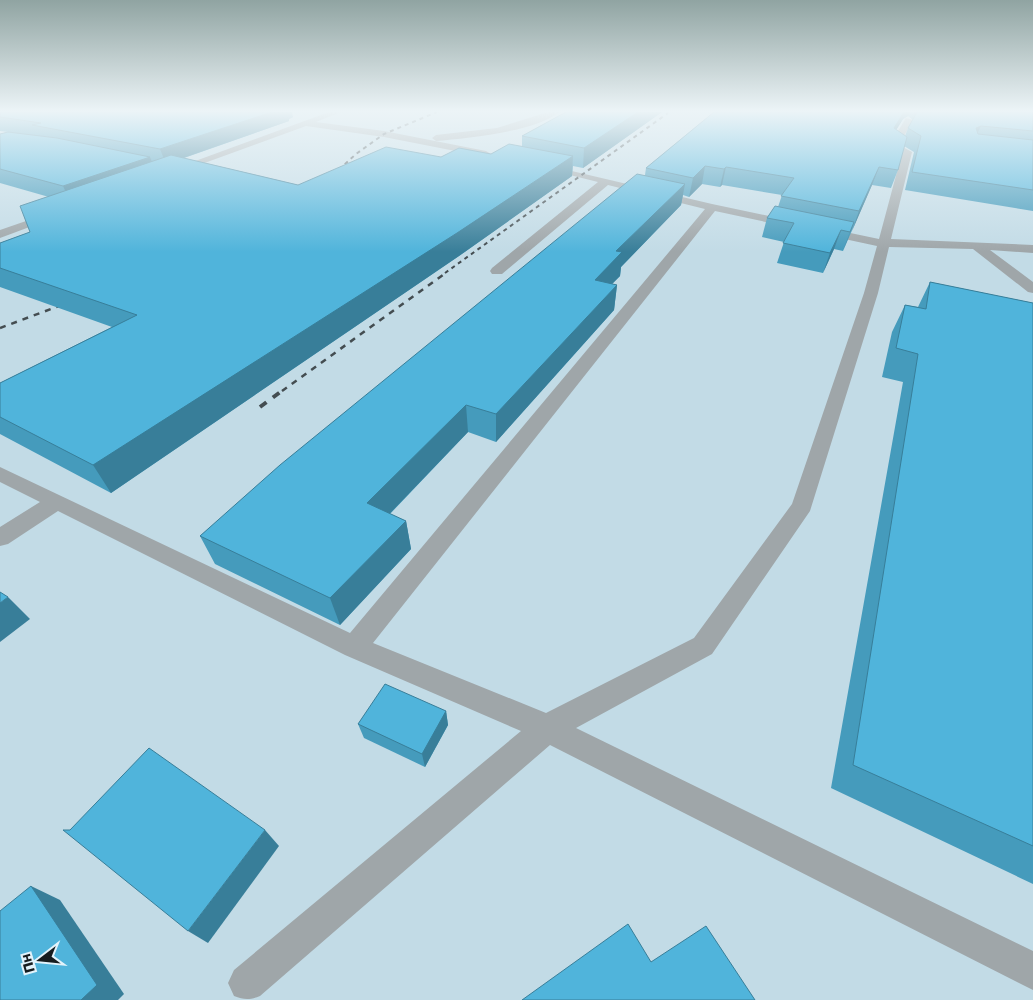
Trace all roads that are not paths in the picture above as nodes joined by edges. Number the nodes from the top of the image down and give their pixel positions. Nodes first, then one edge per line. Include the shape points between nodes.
1 (202, 159) edge
2 (905, 159) edge
3 (535, 164) edge
4 (167, 172) edge
5 (605, 182) junction
6 (712, 207) junction
7 (64, 211) edge
8 (0, 234) edge
9 (882, 243) junction
10 (975, 244) junction
11 (1033, 249) edge
12 (497, 271) dead end
13 (1033, 289) edge
14 (0, 474) edge
15 (56, 502) junction
16 (0, 538) edge
17 (354, 648) junction
18 (547, 728) junction
19 (1033, 972) edge
20 (247, 983) dead end

1 - 4 lane
2 - 9 lane
3 - 5 lane via 582,173
5 - 6 lane
5 - 12 lane
6 - 9 lane
6 - 17 lane
7 - 8 lane
9 - 10 lane
9 - 18 lane via 871,293 802,506 702,646
10 - 11 lane
10 - 13 lane
14 - 15 lane
15 - 16 lane
15 - 17 lane
17 - 18 lane
18 - 19 lane
18 - 20 lane

